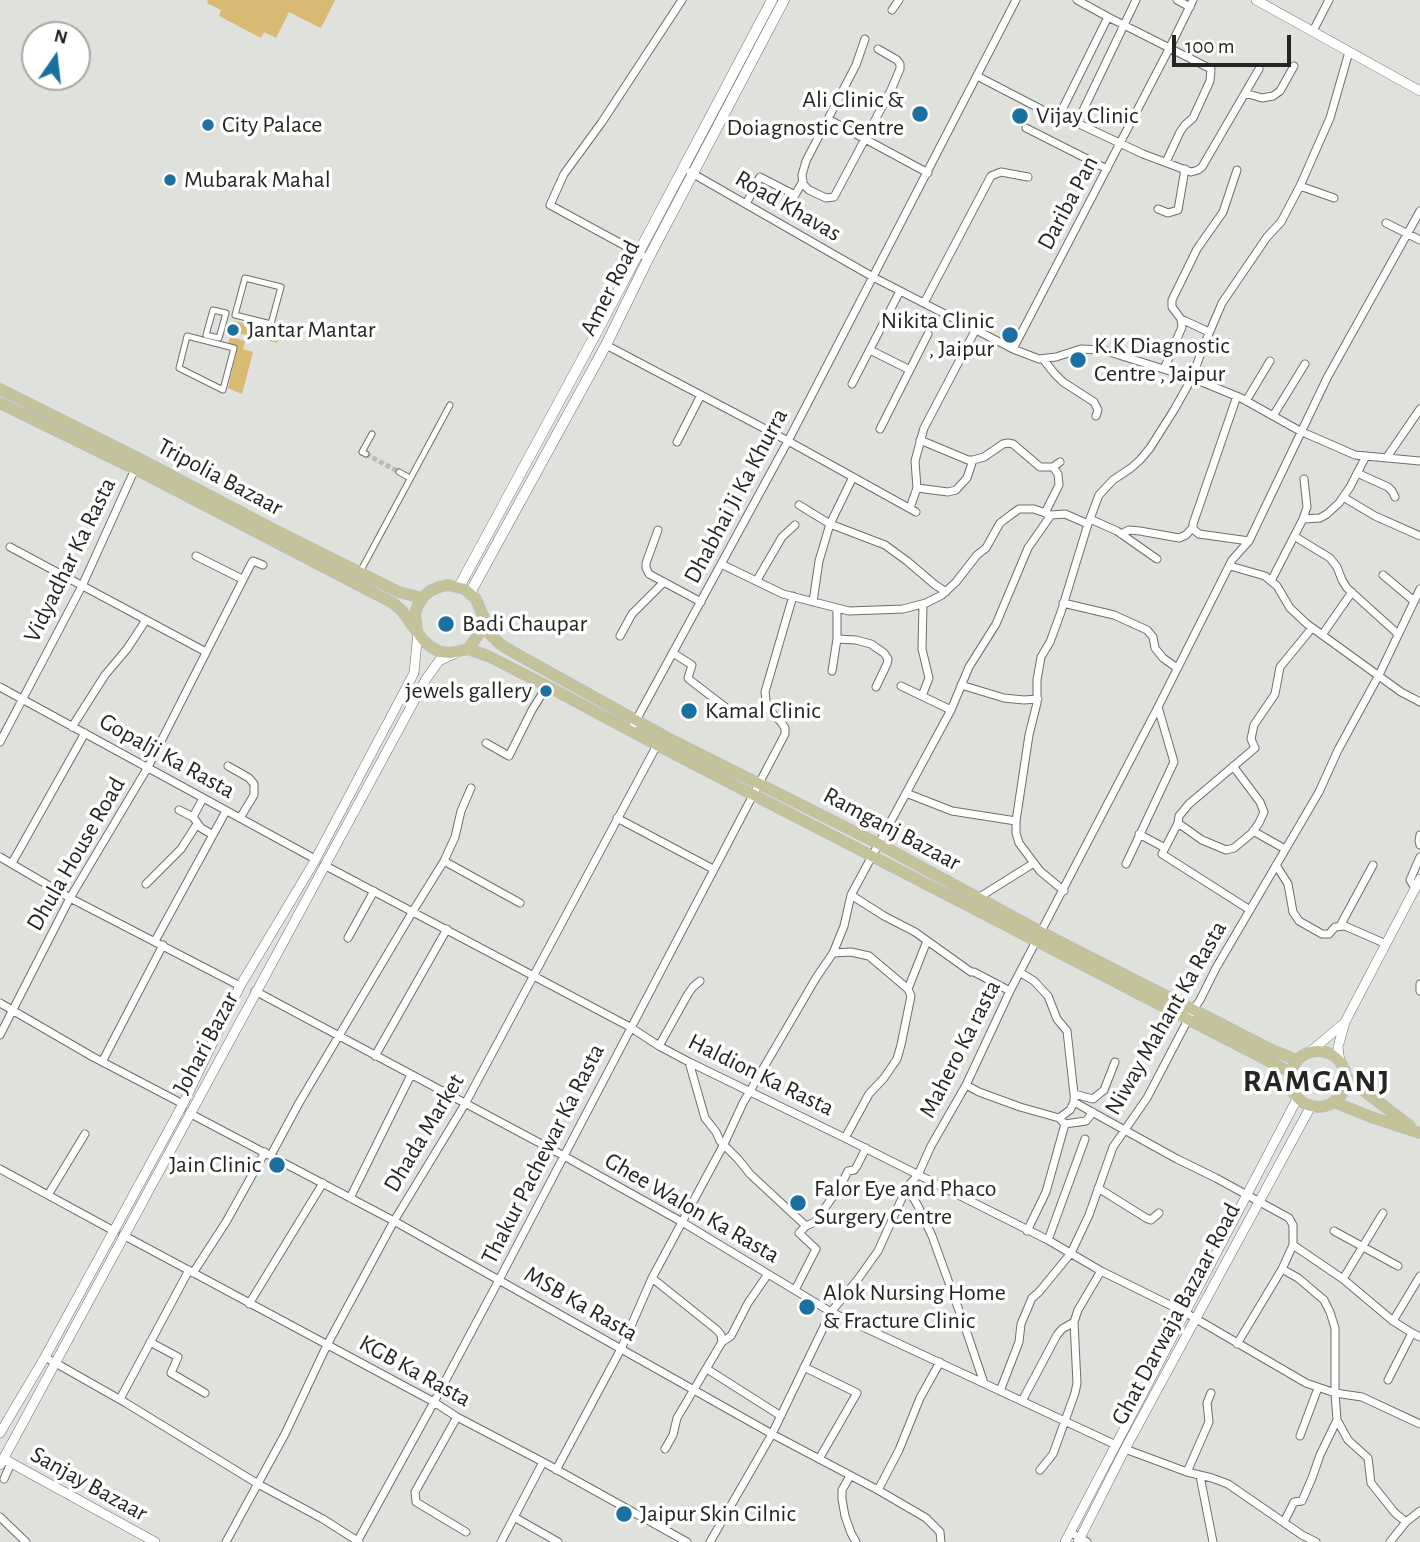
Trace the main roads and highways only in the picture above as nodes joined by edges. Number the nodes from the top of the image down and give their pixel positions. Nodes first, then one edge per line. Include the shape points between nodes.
1 (779, 1) edge
2 (1, 397) edge
3 (137, 464) junction
4 (459, 587) junction
5 (470, 593) junction
6 (422, 598) junction
7 (484, 616) junction
8 (417, 632) junction
9 (463, 650) junction
10 (1039, 937) junction
11 (1191, 1014) junction
12 (1297, 1060) junction
13 (1290, 1072) junction
14 (1346, 1077) junction
15 (1334, 1102) junction
16 (1417, 1131) edge

1 - 4 main road, Amer Road via 683,168
1 - 5 main road, Amer Road via 606,345
2 - 3 main road, Tripolia Bazaar
3 - 6 main road, Tripolia Bazaar via 399,592
3 - 8 main road, Tripolia Bazaar via 393,603
4 - 5 main road
4 - 6 main road via 439,587
5 - 7 main road
6 - 8 main road via 415,614
7 - 9 main road via 479,634
7 - 10 main road, Ramganj Bazaar via 490,634 500,644 666,737 879,844
8 - 9 main road via 440,652
9 - 10 main road, Ramganj Bazaar via 488,656 547,685
10 - 11 main road, Ramganj Bazaar
11 - 12 main road, Ramganj Bazaar
11 - 13 main road, Ramganj Bazaar
12 - 13 main road
12 - 14 main road via 1311,1051 1323,1051 1340,1062
13 - 15 main road via 1290,1086 1297,1098 1319,1107
14 - 15 main road via 1343,1092
14 - 16 main road
15 - 16 main road

